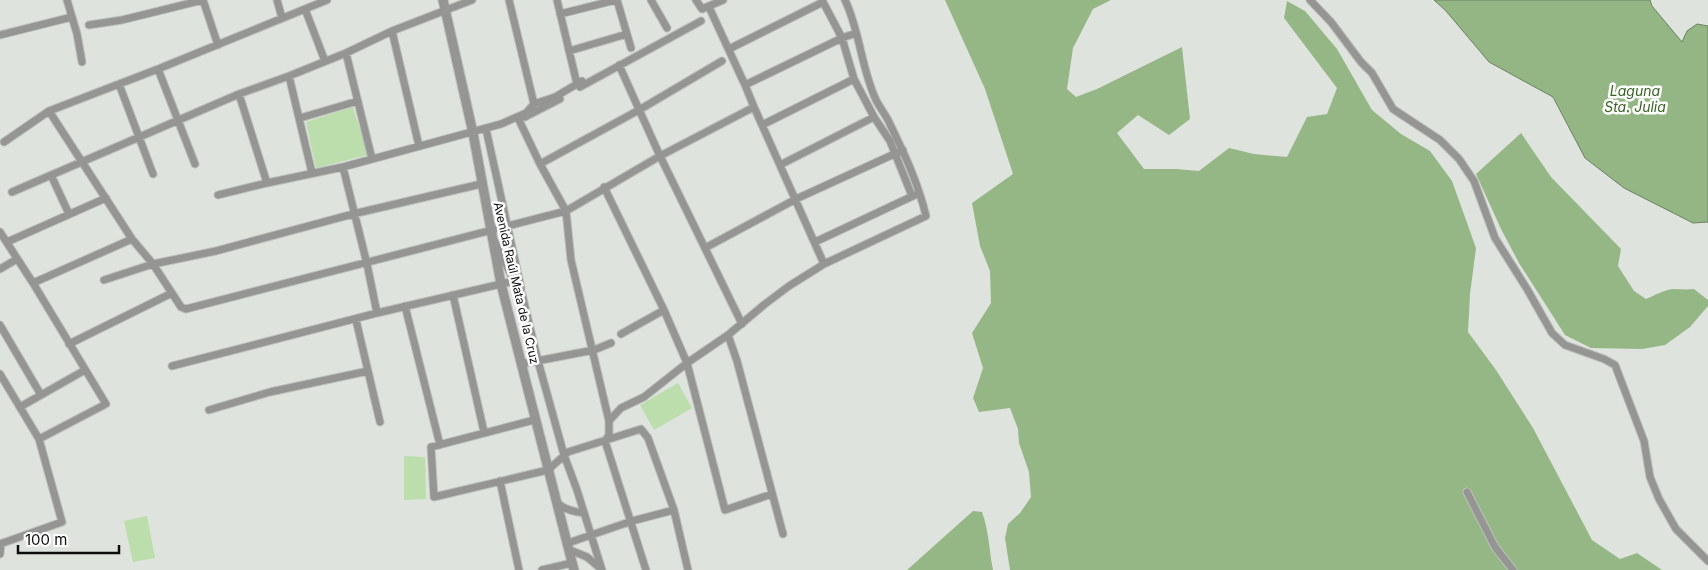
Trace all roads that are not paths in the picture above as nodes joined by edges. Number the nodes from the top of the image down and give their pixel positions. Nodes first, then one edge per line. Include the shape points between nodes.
1 (67, 0) edge
2 (203, 0) edge
3 (277, 0) edge
4 (326, 0) edge
5 (443, 0) edge
6 (472, 0) edge
7 (509, 0) edge
8 (557, 0) edge
9 (617, 0) edge
10 (651, 0) edge
11 (696, 0) edge
12 (723, 0) edge
13 (846, 0) edge
14 (1310, 0) edge
15 (823, 1) edge
16 (709, 6) junction
17 (305, 9) junction
18 (446, 10) junction
19 (560, 14) junction
20 (72, 17) junction
21 (282, 18) junction
22 (701, 21) dead end
23 (89, 24) dead end
24 (667, 28) dead end
25 (392, 31) junction
26 (856, 33) junction
27 (627, 34) junction
28 (0, 35) edge
29 (842, 38) junction
30 (218, 45) junction
31 (631, 48) dead end
32 (729, 49) junction
33 (569, 51) junction
34 (346, 53) junction
35 (325, 61) junction
36 (722, 61) dead end
37 (82, 62) dead end
38 (619, 65) junction
39 (158, 69) junction
40 (289, 76) junction
41 (854, 79) junction
42 (119, 84) junction
43 (746, 85) junction
44 (239, 94) junction
45 (358, 101) junction
46 (534, 104) junction
47 (754, 107) junction
48 (639, 110) junction
49 (49, 111) junction
50 (874, 117) junction
51 (300, 118) junction
52 (178, 120) junction
53 (518, 120) junction
54 (501, 124) junction
55 (762, 125) junction
56 (486, 129) junction
57 (473, 133) junction
58 (139, 137) junction
59 (4, 142) dead end
60 (420, 146) junction
61 (903, 150) junction
62 (895, 154) junction
63 (660, 156) junction
64 (372, 159) junction
65 (82, 161) junction
66 (194, 164) dead end
67 (540, 164) junction
68 (780, 165) junction
69 (342, 167) junction
70 (154, 174) dead end
71 (312, 174) junction
72 (51, 175) junction
73 (267, 183) junction
74 (481, 184) junction
75 (604, 187) junction
76 (12, 192) dead end
77 (920, 192) junction
78 (218, 195) dead end
79 (912, 196) junction
80 (106, 198) junction
81 (796, 199) junction
82 (566, 211) junction
83 (69, 214) junction
84 (354, 214) junction
85 (507, 226) junction
86 (490, 230) junction
87 (0, 232) edge
88 (132, 238) junction
89 (7, 242) junction
90 (815, 242) junction
91 (705, 248) junction
92 (17, 259) junction
93 (153, 264) junction
94 (367, 264) junction
95 (824, 264) junction
96 (0, 269) edge
97 (104, 280) dead end
98 (514, 282) junction
99 (34, 284) junction
100 (501, 284) junction
101 (172, 293) junction
102 (522, 294) junction
103 (453, 295) junction
104 (406, 306) junction
105 (664, 310) junction
106 (377, 313) junction
107 (356, 320) junction
108 (742, 324) junction
109 (0, 325) edge
110 (621, 334) dead end
111 (728, 335) junction
112 (611, 343) dead end
113 (69, 344) junction
114 (594, 350) junction
115 (538, 361) junction
116 (687, 363) junction
117 (521, 364) junction
118 (172, 366) dead end
119 (85, 370) junction
120 (368, 371) junction
121 (0, 374) edge
122 (41, 395) junction
123 (20, 406) junction
124 (209, 410) dead end
125 (534, 420) junction
126 (609, 421) junction
127 (380, 422) dead end
128 (484, 432) junction
129 (39, 439) junction
130 (605, 441) junction
131 (440, 445) junction
132 (564, 455) junction
133 (548, 470) junction
134 (500, 481) junction
135 (1467, 492) dead end
136 (772, 494) junction
137 (557, 502) junction
138 (674, 510) junction
139 (584, 513) junction
140 (632, 522) junction
141 (783, 534) dead end
142 (591, 536) junction
143 (1, 544) edge
144 (569, 547) junction
145 (0, 554) edge
146 (1708, 561) edge
147 (573, 566) edge
148 (519, 570) edge
149 (542, 570) edge
150 (602, 570) edge
151 (646, 570) edge
152 (688, 570) edge
153 (1513, 570) edge

1 - 20 street
2 - 23 street via 122,20
2 - 30 street
3 - 21 street
4 - 17 street
5 - 18 street, Avenida Raúl Mata de la Cruz
6 - 18 street
7 - 46 street
8 - 19 street
9 - 19 street
9 - 27 street
10 - 24 street
11 - 16 street via 702,9
12 - 16 street
13 - 26 street
14 - 146 street via 1372,73 1393,110 1440,140 1459,159 1474,181 1495,238 1552,333 1566,345 1616,365 1644,441 1650,477 1659,499 1676,528
15 - 29 street
15 - 32 street
16 - 32 street
17 - 21 street
17 - 35 street
18 - 25 street
18 - 57 street, Avenida Raúl Mata de la Cruz
19 - 33 street
20 - 28 street
20 - 37 street
21 - 30 street
22 - 38 street
25 - 34 street
25 - 60 street
26 - 29 street
26 - 61 street via 877,101
27 - 31 street
27 - 33 street
29 - 41 street
29 - 43 street
30 - 39 street
32 - 43 street
33 - 46 street via 579,83 555,97
34 - 35 street
34 - 45 street
35 - 40 street
36 - 48 street
38 - 48 street
38 - 53 street
39 - 42 street
39 - 52 street
40 - 44 street
40 - 51 street
41 - 50 street
41 - 55 street
42 - 49 street
42 - 58 street
43 - 47 street
44 - 52 street
44 - 73 street
45 - 51 street
45 - 64 street
46 - 54 street via 526,113
47 - 55 street
47 - 63 street
48 - 63 street
48 - 67 street
49 - 59 street
49 - 65 street
50 - 62 street
50 - 68 street
51 - 71 street
52 - 58 street
52 - 66 street
53 - 54 street
53 - 67 street
54 - 56 street
55 - 68 street
56 - 57 street
56 - 85 street
57 - 60 street
57 - 74 street, Avenida Raúl Mata de la Cruz
58 - 65 street
58 - 70 street
60 - 64 street
61 - 62 street
61 - 77 street
62 - 79 street
62 - 81 street
63 - 75 street
63 - 91 street
64 - 69 street
65 - 72 street
65 - 80 street
67 - 82 street
68 - 81 street
69 - 71 street
69 - 84 street
71 - 73 street
72 - 76 street
72 - 83 street
73 - 78 street
74 - 84 street
74 - 86 street, Avenida Raúl Mata de la Cruz
75 - 82 street
75 - 105 street
77 - 79 street
77 - 95 street via 926,216
79 - 90 street
80 - 83 street
80 - 88 street
81 - 90 street
81 - 91 street
82 - 85 street
82 - 114 street via 572,260
83 - 89 street
84 - 93 street via 216,251
84 - 94 street
85 - 86 street
85 - 102 street
86 - 94 street
86 - 98 street
86 - 100 street, Avenida Raúl Mata de la Cruz
87 - 89 street
88 - 93 street
88 - 99 street
89 - 92 street
90 - 95 street
91 - 108 street
92 - 96 street
92 - 99 street
93 - 97 street
93 - 101 street
94 - 101 street via 191,309 181,307
94 - 106 street
95 - 108 street via 789,286
98 - 100 street
98 - 102 street
99 - 113 street
100 - 103 street
100 - 117 street, Avenida Raúl Mata de la Cruz
101 - 113 street
102 - 115 street
103 - 104 street
103 - 128 street
104 - 106 street
104 - 131 street
105 - 110 street
105 - 116 street
106 - 107 street
107 - 118 street
107 - 120 street
108 - 111 street
109 - 122 street
111 - 116 street
111 - 136 street
112 - 114 street
113 - 119 street
114 - 115 street
114 - 126 street
115 - 117 street
115 - 132 street
116 - 126 street via 644,397 621,408
116 - 136 street via 724,510
117 - 125 street, Avenida Raúl Mata de la Cruz
119 - 122 street
119 - 129 street via 106,404
120 - 124 street via 270,392
120 - 127 street
121 - 123 street
122 - 123 street
123 - 129 street
125 - 128 street
125 - 133 street, Avenida Raúl Mata de la Cruz
126 - 130 street via 609,435
128 - 131 street
129 - 143 street via 62,522
130 - 132 street
130 - 138 street via 641,429 648,438
130 - 140 street
131 - 134 street via 431,447 434,497
132 - 133 street
132 - 139 street
133 - 134 street
133 - 137 street, Avenida Raúl Mata de la Cruz
134 - 148 street
135 - 153 street via 1495,547
136 - 141 street
137 - 139 street via 565,509
137 - 144 street, Avenida Raúl Mata de la Cruz
138 - 140 street
138 - 152 street
139 - 142 street
140 - 142 street
140 - 151 street
142 - 144 street
142 - 150 street
143 - 145 street
144 - 147 street, Avenida Raúl Mata de la Cruz
144 - 150 street
147 - 149 street

